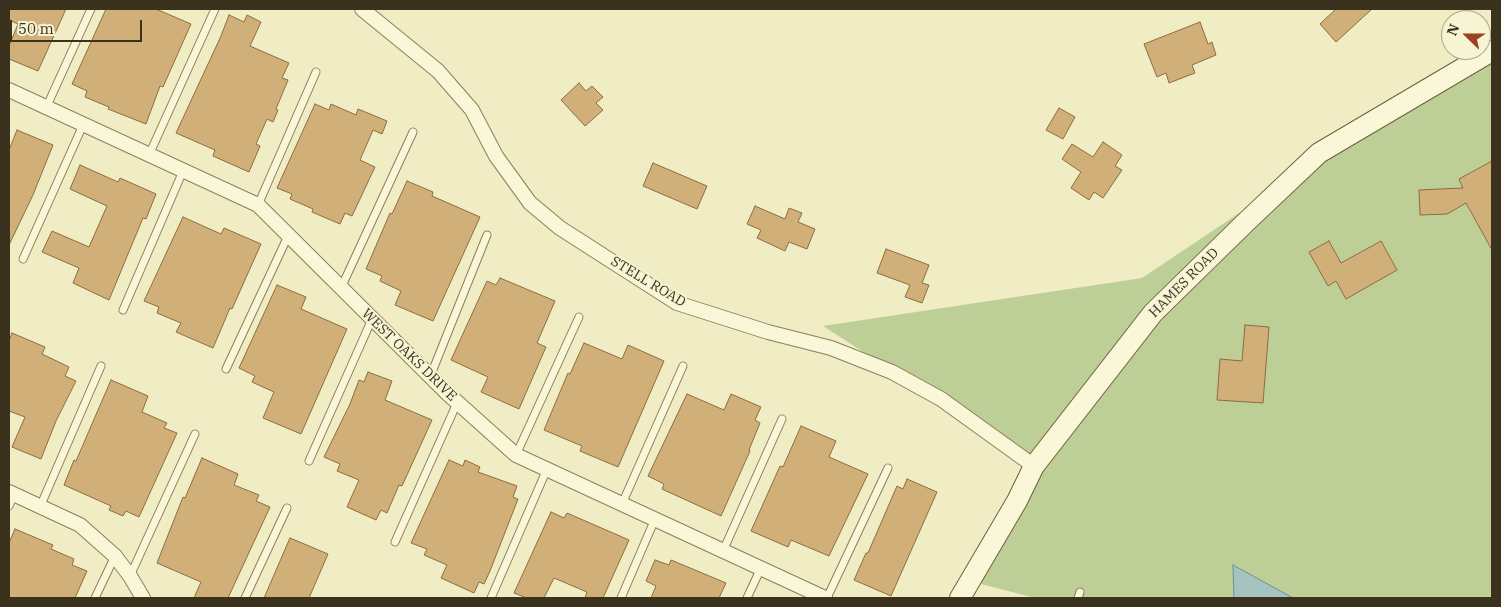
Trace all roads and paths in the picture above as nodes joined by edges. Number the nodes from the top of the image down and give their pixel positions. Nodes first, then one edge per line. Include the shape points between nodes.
1 (91, 9) edge
2 (215, 9) edge
3 (362, 9) edge
4 (1492, 51) edge
5 (316, 72) dead end
6 (9, 90) edge
7 (46, 108) junction
8 (83, 125) junction
9 (413, 132) dead end
10 (148, 155) junction
11 (183, 171) junction
12 (258, 205) junction
13 (487, 235) dead end
14 (288, 236) junction
15 (23, 259) dead end
16 (341, 288) junction
17 (123, 310) dead end
18 (579, 317) dead end
19 (372, 319) junction
20 (102, 366) dead end
21 (683, 366) dead end
22 (226, 369) dead end
23 (430, 377) junction
24 (457, 403) junction
25 (782, 419) dead end
26 (195, 434) dead end
27 (516, 455) junction
28 (308, 462) dead end
29 (1034, 466) junction
30 (888, 468) dead end
31 (547, 469) junction
32 (10, 498) edge
33 (622, 504) junction
34 (40, 507) junction
35 (287, 508) dead end
36 (655, 519) junction
37 (395, 542) dead end
38 (723, 551) junction
39 (115, 556) junction
40 (761, 568) junction
41 (130, 576) junction
42 (95, 598) edge
43 (143, 598) edge
44 (245, 598) edge
45 (491, 598) edge
46 (620, 598) edge
47 (747, 598) edge
48 (826, 598) edge
49 (960, 598) edge

1 - 7 lane
2 - 10 lane
3 - 29 street, STELL ROAD via 438,71 472,110 496,156 530,203 560,228 677,303 831,348 892,372 941,399
4 - 29 street, HAMES ROAD via 1319,153 1152,313
5 - 12 lane
6 - 7 street, WEST OAKS DRIVE
7 - 8 street, WEST OAKS DRIVE
8 - 10 street, WEST OAKS DRIVE
8 - 15 lane
9 - 16 lane
10 - 11 street, WEST OAKS DRIVE
11 - 12 street, WEST OAKS DRIVE
11 - 17 lane
12 - 14 street, WEST OAKS DRIVE
13 - 23 lane
14 - 16 street, WEST OAKS DRIVE
14 - 22 lane
16 - 19 street, WEST OAKS DRIVE
18 - 27 lane
19 - 23 street, WEST OAKS DRIVE
19 - 28 lane
20 - 34 lane
21 - 33 lane
23 - 24 street, WEST OAKS DRIVE
24 - 27 street, WEST OAKS DRIVE
24 - 37 lane
25 - 38 lane
26 - 41 lane
27 - 31 street, WEST OAKS DRIVE
29 - 49 street, HAMES ROAD
30 - 48 lane
31 - 33 street, WEST OAKS DRIVE
31 - 45 lane
32 - 34 street
33 - 36 street, WEST OAKS DRIVE
34 - 39 street via 80,525
35 - 44 lane
36 - 38 street, WEST OAKS DRIVE
36 - 46 lane
38 - 40 street, WEST OAKS DRIVE
39 - 41 street
39 - 42 lane
40 - 47 lane
40 - 48 street, WEST OAKS DRIVE
41 - 43 street

